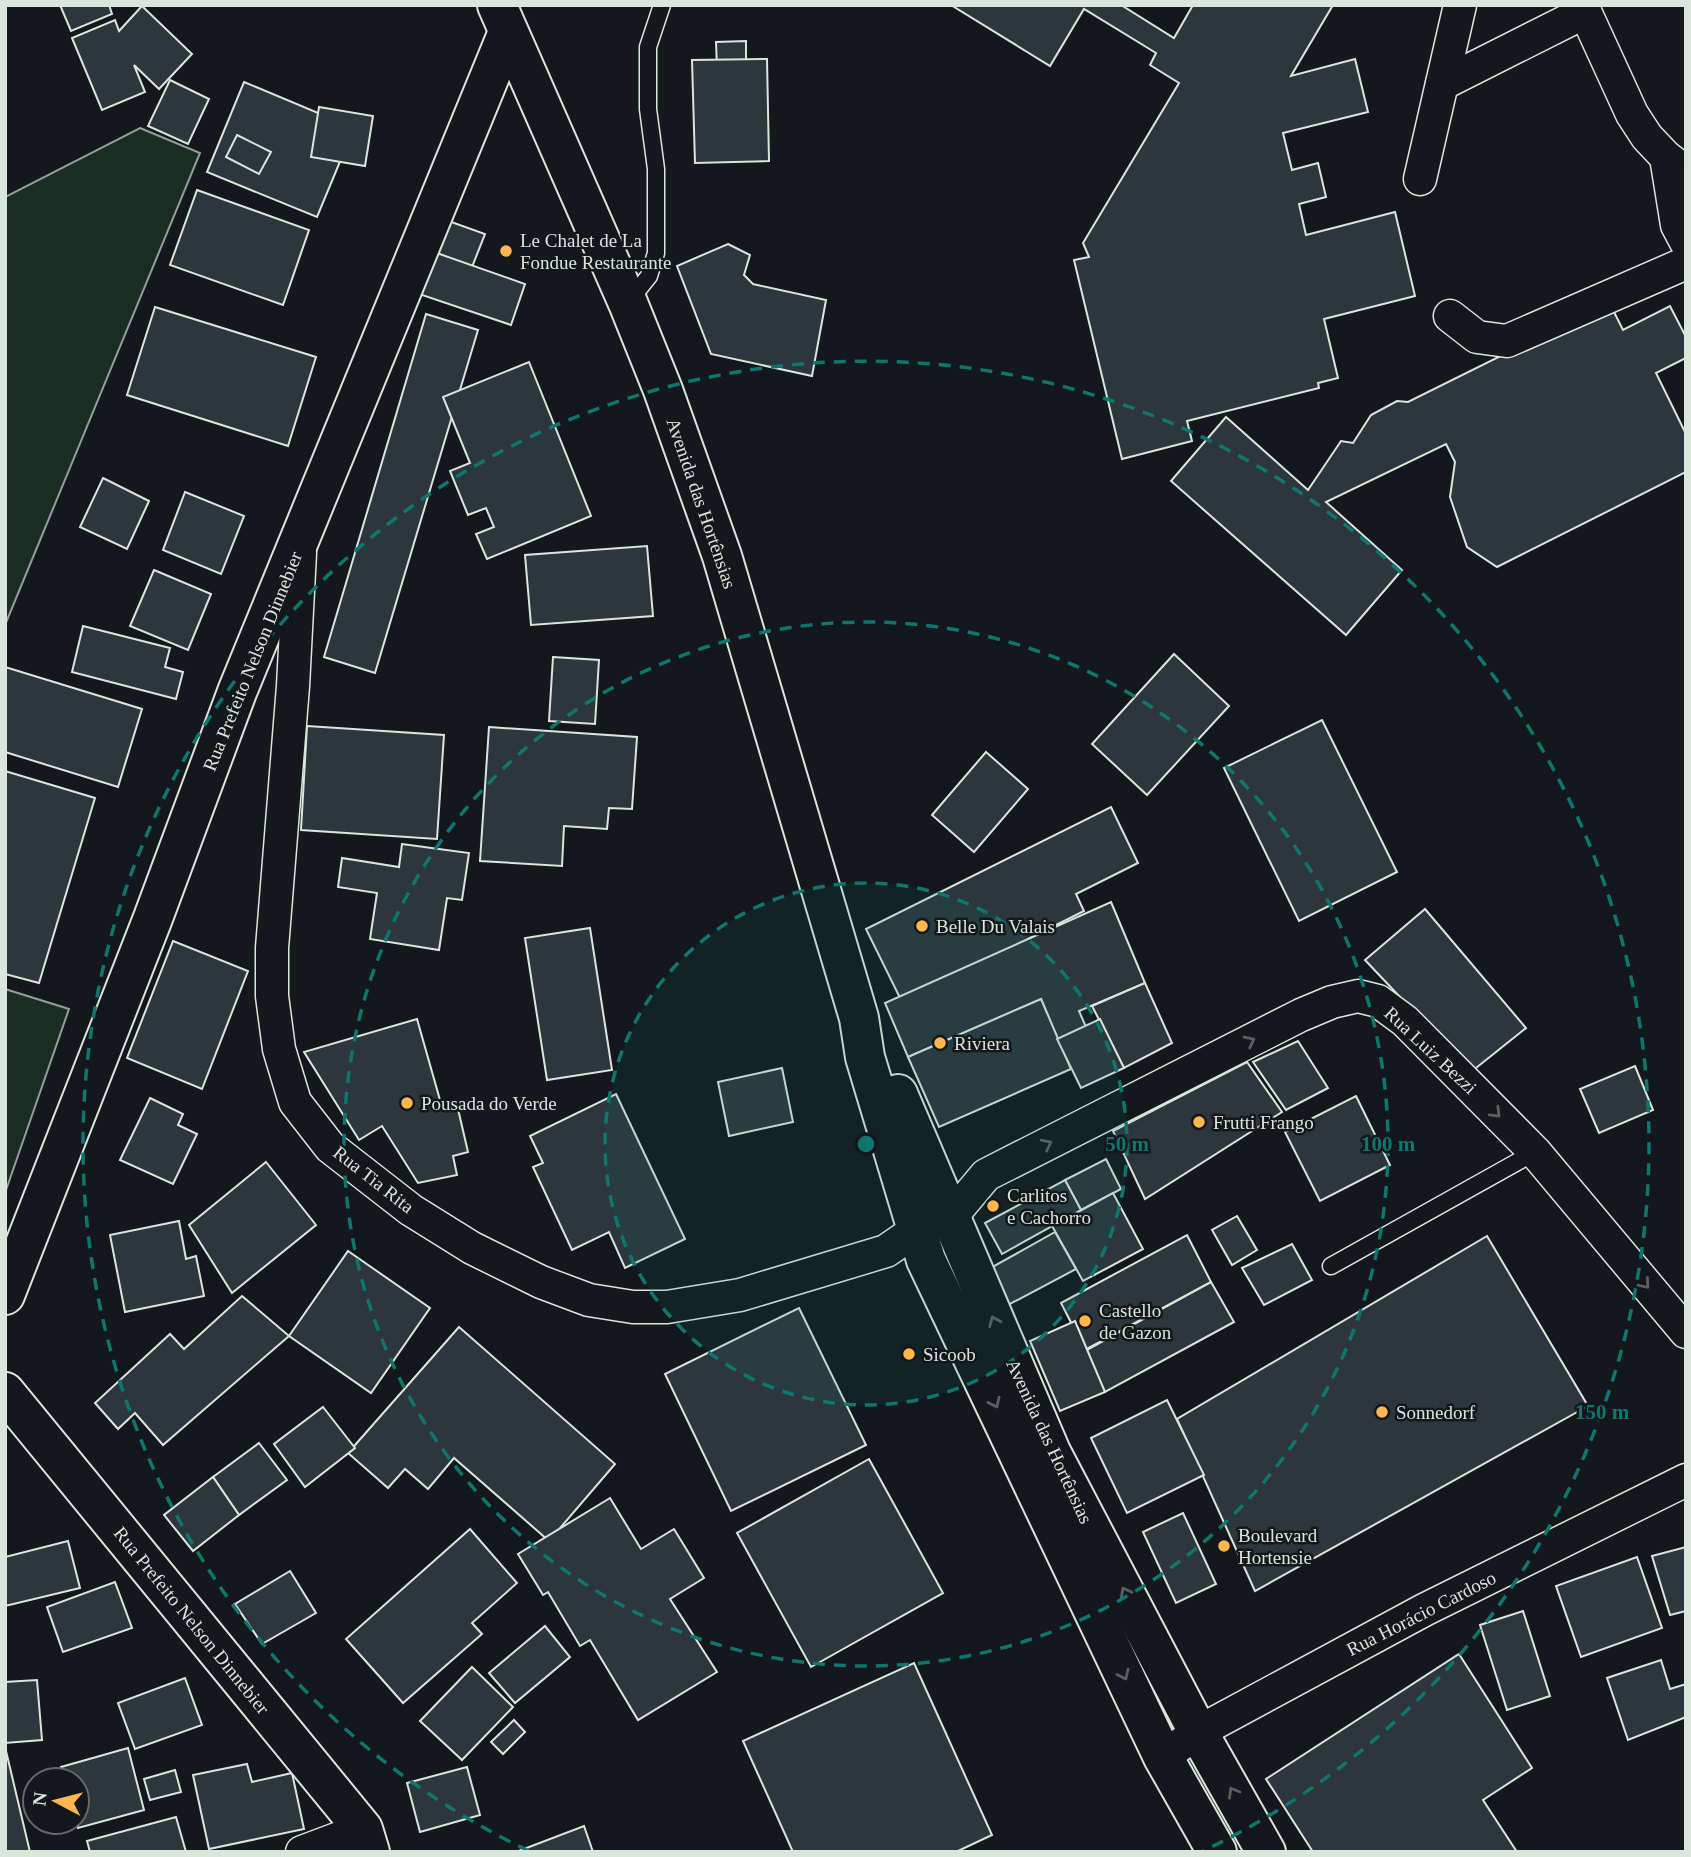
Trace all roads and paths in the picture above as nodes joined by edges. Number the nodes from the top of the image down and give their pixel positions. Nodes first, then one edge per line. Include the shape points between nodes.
1 (662, 5) edge
2 (1460, 5) edge
3 (1584, 8) edge
4 (502, 18) edge
5 (1442, 85) junction
6 (1676, 164) edge
7 (1420, 179) dead end
8 (1686, 242) edge
9 (1686, 263) edge
10 (628, 303) junction
11 (1450, 316) dead end
12 (300, 538) junction
13 (859, 1018) junction
14 (873, 1084) junction
15 (1535, 1152) junction
16 (932, 1175) junction
17 (986, 1175) junction
18 (931, 1235) junction
19 (1331, 1266) dead end
20 (5, 1295) edge
21 (1686, 1332) edge
22 (5, 1392) edge
23 (1686, 1480) edge
24 (1198, 1731) junction
25 (1163, 1757) junction
26 (367, 1840) edge
27 (302, 1852) edge
28 (1217, 1852) edge
29 (1266, 1852) edge

1 - 10 lane via 648,47 656,253 649,276
2 - 5 street
3 - 5 street
3 - 6 street via 1632,114 1647,137
4 - 10 main road, Avenida das Hortênsias
4 - 12 main road, Rua Prefeito Nelson Dinnebier
5 - 7 street
6 - 8 street via 1677,225
9 - 11 street via 1507,341 1477,337
10 - 13 main road, Avenida das Hortênsias via 722,556
12 - 18 street, Rua Tia Rita via 272,996 279,1049 295,1101 330,1147 411,1210 472,1248 589,1300 633,1307 740,1296
12 - 20 main road, Rua Prefeito Nelson Dinnebier
13 - 14 main road, Avenida das Hortênsias
13 - 16 main road, Avenida das Hortênsias via 879,1046
14 - 16 main road via 884,1098 906,1155 914,1167
14 - 18 main road, Avenida das Hortênsias via 905,1194
17 -> 15 street, Rua Luiz Bezzi via 1301,1015 1358,996 1378,1001 1405,1021
15 - 19 lane
15 -> 21 street, Rua Luiz Bezzi
16 - 17 street, Rua Luiz Bezzi
16 - 18 main road, Avenida das Hortênsias
17 - 18 street, Rua Luiz Bezzi
24 -> 18 main road, Avenida das Hortênsias via 1051,1452 975,1277 942,1228 931,1225
18 -> 25 main road, Avenida das Hortênsias
22 - 26 main road, Rua Prefeito Nelson Dinnebier
23 - 24 street, Rua Horácio Cardoso via 1424,1610
24 - 25 street, Rua Horácio Cardoso
29 -> 24 main road, Avenida das Hortênsias
25 - 28 main road, Avenida das Hortênsias
26 - 27 street

